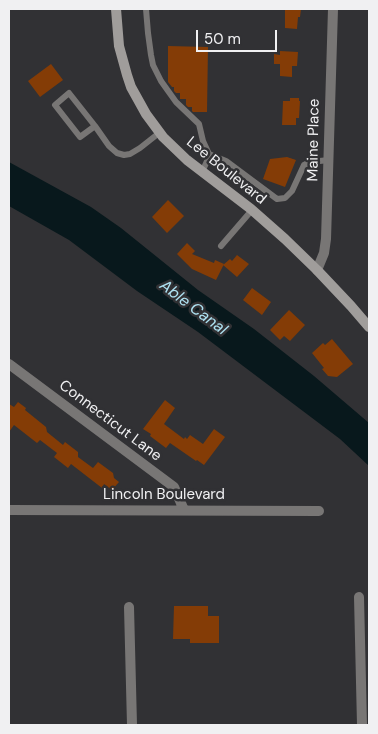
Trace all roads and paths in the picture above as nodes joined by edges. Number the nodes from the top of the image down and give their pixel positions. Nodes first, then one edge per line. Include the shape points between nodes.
1 (116, 9) edge
2 (146, 9) edge
3 (333, 9) edge
4 (95, 126) junction
5 (159, 133) junction
6 (209, 154) junction
7 (328, 160) junction
8 (202, 172) junction
9 (252, 210) junction
10 (221, 246) dead end
11 (317, 270) junction
12 (369, 327) edge
13 (9, 364) edge
14 (9, 510) edge
15 (184, 510) junction
16 (318, 511) dead end
17 (358, 597) dead end
18 (128, 607) dead end
19 (132, 725) edge
20 (362, 725) edge

1 - 5 main road, Lee Boulevard via 119,46 126,75
2 - 6 lane via 153,65 176,102 199,124
3 - 7 street, Maine Place
4 - 4 lane via 69,93 55,105 80,137
4 - 5 lane via 109,146 124,154 140,148
5 - 8 main road, Lee Boulevard
6 - 7 lane via 226,161 276,199 285,198 292,191 304,165
6 - 8 lane
7 - 11 street, Maine Place via 326,240
8 - 9 main road, Lee Boulevard
9 - 10 lane
9 - 11 main road, Lee Boulevard
11 - 12 main road, Lee Boulevard
13 - 15 street, Connecticut Lane via 174,487
14 - 15 street, Lincoln Boulevard
15 - 16 street, Lincoln Boulevard
17 - 20 street
18 - 19 street

